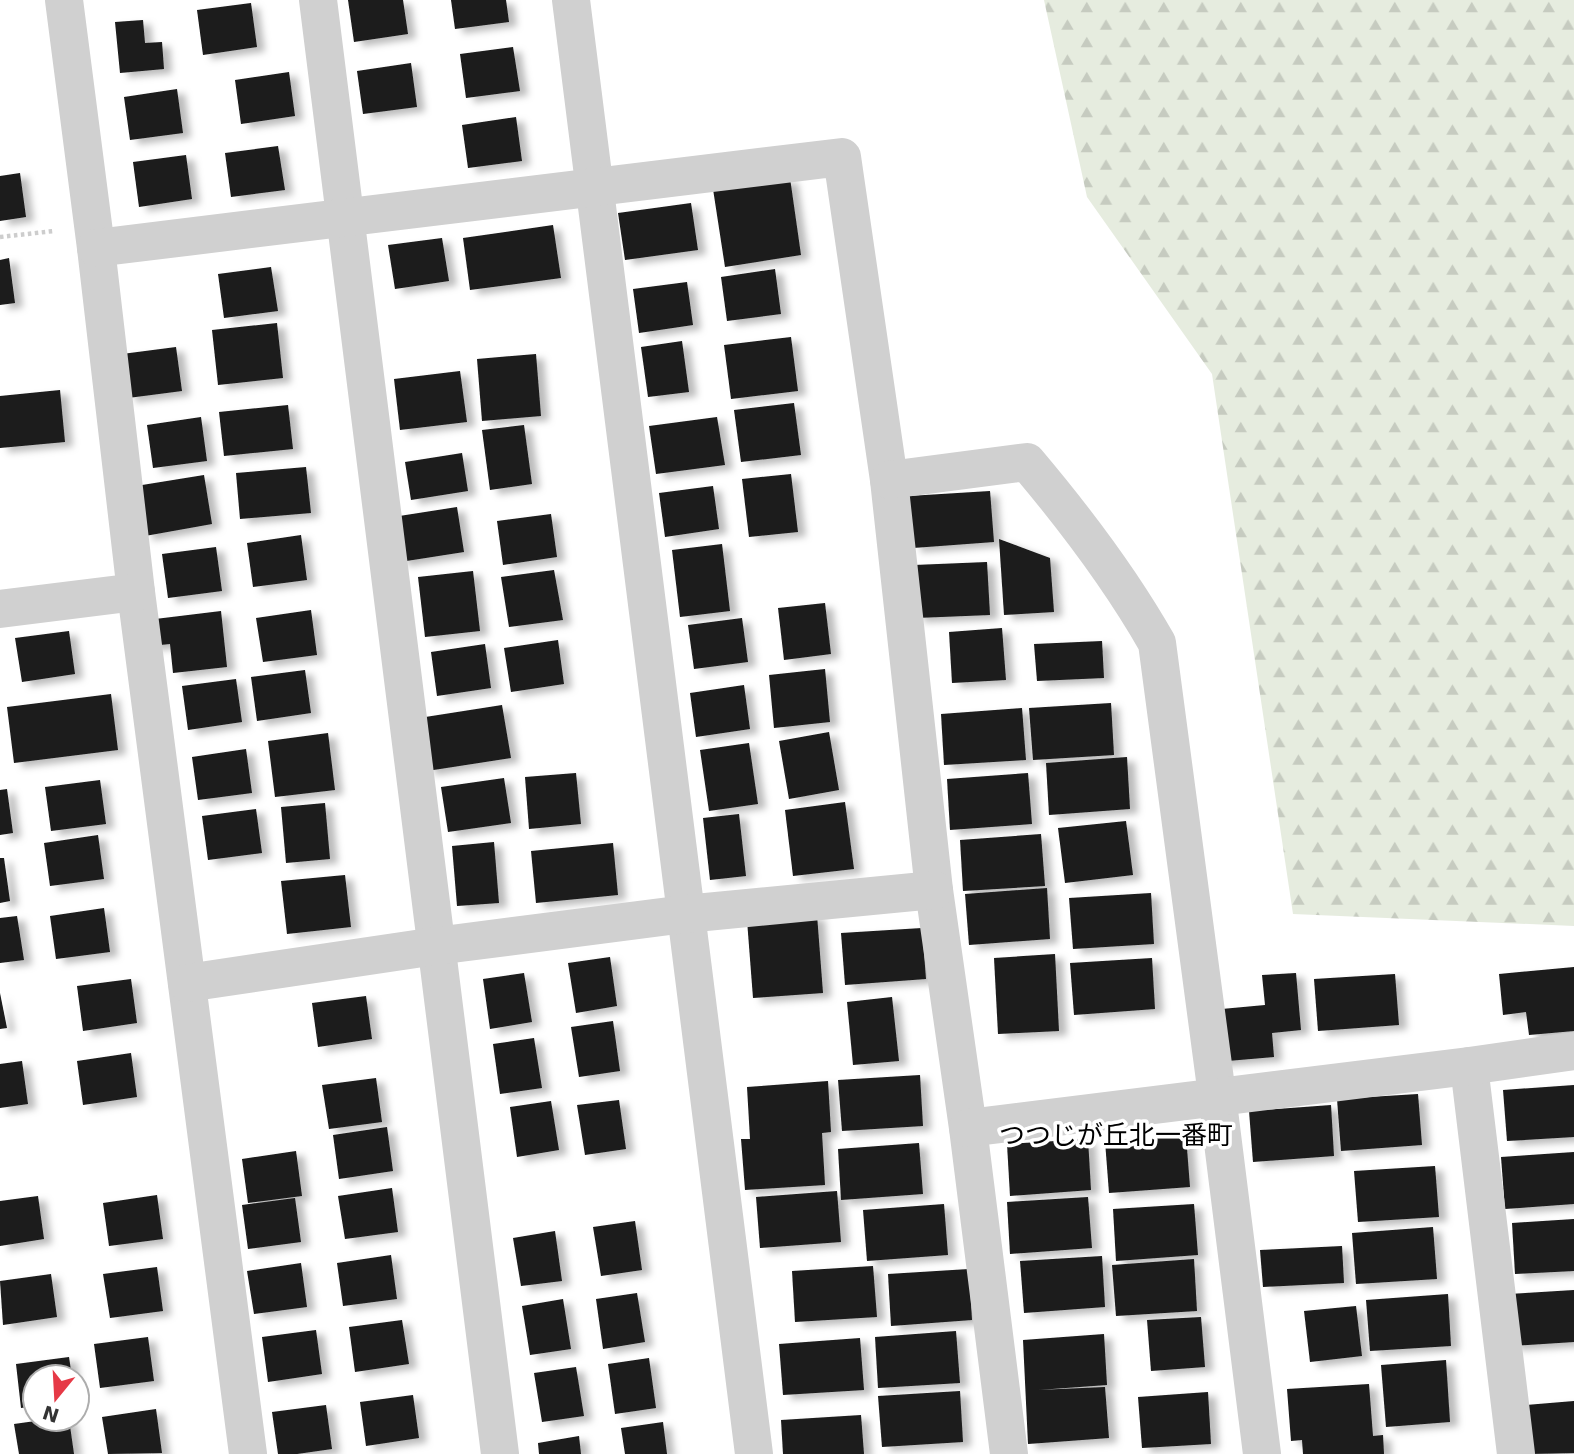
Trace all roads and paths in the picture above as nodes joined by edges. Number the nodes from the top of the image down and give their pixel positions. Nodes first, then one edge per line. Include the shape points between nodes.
1 (64, 0) edge
2 (318, 0) edge
3 (571, 0) edge
4 (595, 186) junction
5 (346, 217) junction
6 (0, 237) edge
7 (95, 237) junction
8 (889, 481) junction
9 (136, 592) junction
10 (0, 609) edge
11 (934, 890) junction
12 (685, 914) junction
13 (436, 946) junction
14 (187, 983) junction
15 (1574, 1051) edge
16 (1469, 1066) junction
17 (1217, 1096) junction
18 (968, 1128) junction
19 (248, 1454) edge
20 (500, 1454) edge
21 (754, 1454) edge
22 (1009, 1454) edge
23 (1262, 1454) edge
24 (1516, 1454) edge

1 - 7 street
2 - 5 street
3 - 4 street
4 - 5 street
4 - 8 street via 842,157
4 - 12 street
5 - 7 street
5 - 13 street
6 - 7 path
7 - 9 street
8 - 11 street
8 - 17 street via 1027,463 1092,542 1157,643
9 - 10 street
9 - 14 street
11 - 12 street
11 - 18 street
12 - 13 street
12 - 21 street
13 - 14 street
13 - 20 street
14 - 19 street
15 - 16 street
16 - 17 street
16 - 24 street
17 - 18 street
17 - 23 street
18 - 22 street

